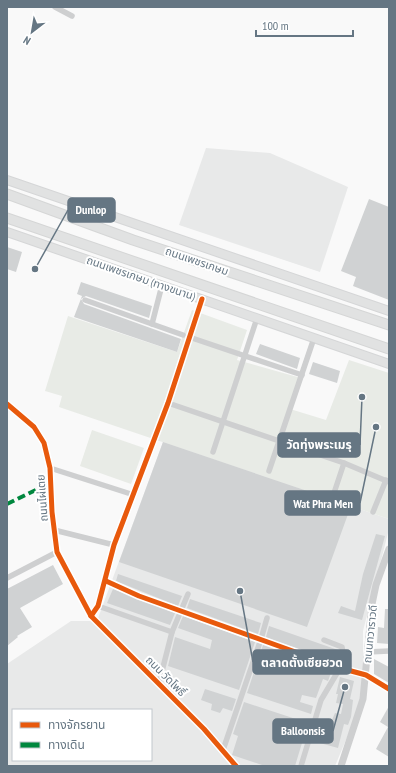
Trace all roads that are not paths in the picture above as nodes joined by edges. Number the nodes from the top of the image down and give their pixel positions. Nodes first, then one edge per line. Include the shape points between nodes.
1 (55, 7) edge
2 (72, 16) dead end
3 (7, 180) edge
4 (7, 194) edge
5 (7, 218) edge
6 (7, 232) edge
7 (162, 285) junction
8 (202, 299) junction
9 (84, 300) dead end
10 (389, 311) edge
11 (257, 318) junction
12 (152, 324) junction
13 (389, 325) edge
14 (183, 334) dead end
15 (190, 337) junction
16 (314, 338) junction
17 (389, 349) edge
18 (245, 356) junction
19 (389, 364) edge
20 (302, 375) junction
21 (168, 403) junction
22 (7, 404) edge
23 (223, 422) junction
24 (279, 441) junction
25 (213, 452) dead end
26 (344, 463) junction
27 (50, 468) junction
28 (269, 471) dead end
29 (388, 481) edge
30 (134, 495) junction
31 (332, 499) dead end
32 (373, 512) dead end
33 (54, 530) junction
34 (114, 545) junction
35 (389, 549) edge
36 (57, 552) junction
37 (7, 578) edge
38 (106, 581) junction
39 (188, 594) dead end
40 (82, 601) joint
41 (98, 606) junction
42 (180, 610) junction
43 (91, 616) junction
44 (267, 618) dead end
45 (172, 632) junction
46 (261, 639) junction
47 (324, 640) dead end
48 (389, 650) edge
49 (368, 652) junction
50 (340, 668) junction
51 (366, 675) junction
52 (159, 683) junction
53 (389, 689) edge
54 (223, 750) junction
55 (236, 766) edge
56 (300, 766) edge
57 (341, 766) edge

1 - 2 street
3 - 10 main road
4 - 13 highway, ถนนเพชรเกษม via 133,240
5 - 17 highway, ถนนเพชรเกษม via 127,257
6 - 7 main road, ถนนเพชรเกษม (ทางขนาน)
7 - 8 main road, ถนนเพชรเกษม (ทางขนาน)
7 - 12 street
8 - 11 main road, ถนนเพชรเกษม (ทางขนาน)
8 - 15 street
9 - 12 street
11 - 16 main road, ถนนเพชรเกษม (ทางขนาน)
11 - 18 street
12 - 14 street
15 - 18 street
15 - 21 street
16 - 19 main road, ถนนเพชรเกษม (ทางขนาน)
16 - 20 street
18 - 20 street
18 - 23 street
20 - 24 street
21 - 23 street
21 - 30 street
22 - 27 street, ถนนไผ่เตย via 19,412 40,434 47,450
23 - 24 street
23 - 25 street
24 - 26 street
24 - 28 street
26 - 29 street
26 - 31 street
27 - 30 street
27 - 33 street, ถนนไผ่เตย
29 - 32 street
30 - 34 street
33 - 34 street
33 - 36 street, ถนนไผ่เตย
34 - 38 street
35 - 49 street, ถนนทวาราวดี via 372,604
36 - 37 street
36 - 40 street, ถนนไผ่เตย
38 - 41 street
38 - 42 street
39 - 42 street
40 - 43 street, ถนน วัดโพธิ์
41 - 43 street
41 - 45 street
42 - 45 street
42 - 46 street
43 - 52 street, ถนน วัดโพธิ์
44 - 46 street
45 - 52 street
46 - 50 street
46 - 54 street
47 - 50 street via 342,647
48 - 49 street
49 - 51 street, ถนนทวาราวดี
50 - 51 street
50 - 56 street via 321,700
51 - 53 street
51 - 57 street, ถนนทวาราวดี via 359,714
52 - 54 street, ถนน วัดโพธิ์
54 - 55 street, ถนน วัดโพธิ์

